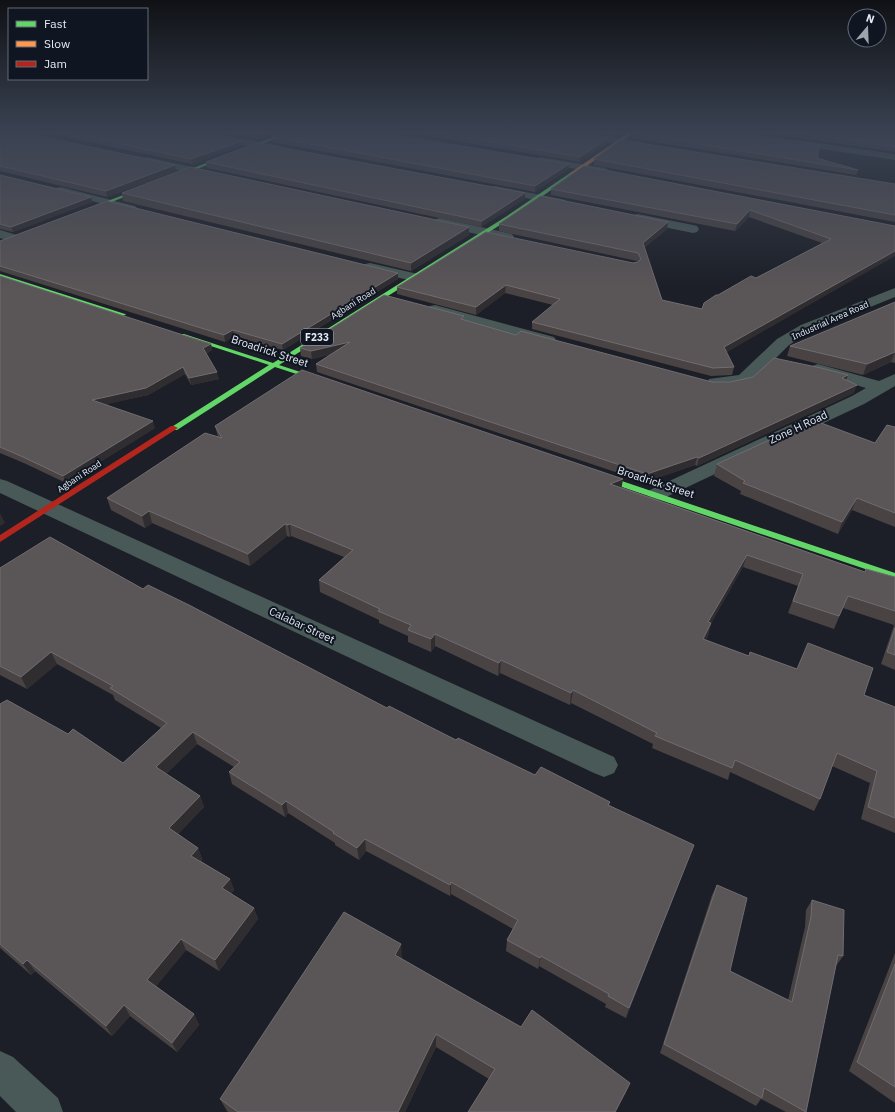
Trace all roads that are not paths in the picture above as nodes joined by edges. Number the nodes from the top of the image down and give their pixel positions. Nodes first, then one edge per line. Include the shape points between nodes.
1 (154, 184) edge
2 (557, 184) edge
3 (46, 186) edge
4 (483, 187) edge
5 (538, 197) junction
6 (107, 202) junction
7 (569, 204) edge
8 (146, 212) edge
9 (71, 216) edge
10 (631, 216) edge
11 (431, 220) edge
12 (693, 229) dead end
13 (485, 232) junction
14 (0, 234) edge
15 (17, 236) joint
16 (516, 239) edge
17 (0, 243) edge
18 (359, 264) edge
19 (0, 276) edge
20 (413, 277) junction
21 (895, 292) edge
22 (383, 296) junction
23 (406, 302) edge
24 (421, 306) edge
25 (133, 319) edge
26 (170, 331) edge
27 (559, 342) edge
28 (784, 362) junction
29 (274, 364) junction
30 (703, 381) edge
31 (888, 383) edge
32 (334, 385) edge
33 (587, 472) edge
34 (0, 485) edge
35 (657, 494) junction
36 (49, 507) junction
37 (0, 539) edge
38 (895, 576) edge
39 (604, 765) dead end
40 (0, 1070) edge
41 (44, 1112) edge

1 - 6 main road
2 - 5 main road, Agbani Road / F233
3 - 6 street
4 - 5 street
5 - 7 street
5 - 13 main road, Agbani Road / F233
6 - 8 street
6 - 9 main road
10 - 12 street
11 - 13 street
13 - 16 street
13 - 20 main road, Agbani Road / F233
14 - 15 street
15 - 17 main road
18 - 20 street
19 - 25 main road
20 - 22 main road, Agbani Road / F233
21 - 28 street, Industrial Area Road via 806,328 783,342
22 - 23 street
22 - 29 main road, Agbani Road / F233
24 - 27 street
26 - 29 main road, Broadrick Street
28 - 30 street, Industrial Area Road via 745,379 728,383
28 - 31 street
29 - 32 main road, Broadrick Street
29 - 36 main road, Agbani Road / F233
31 - 35 street, Zone H Road via 858,400
33 - 35 main road, Broadrick Street
34 - 36 street, Calabar Street
35 - 38 main road, Broadrick Street
36 - 37 main road, Agbani Road / F233
36 - 39 street, Calabar Street
40 - 41 street

